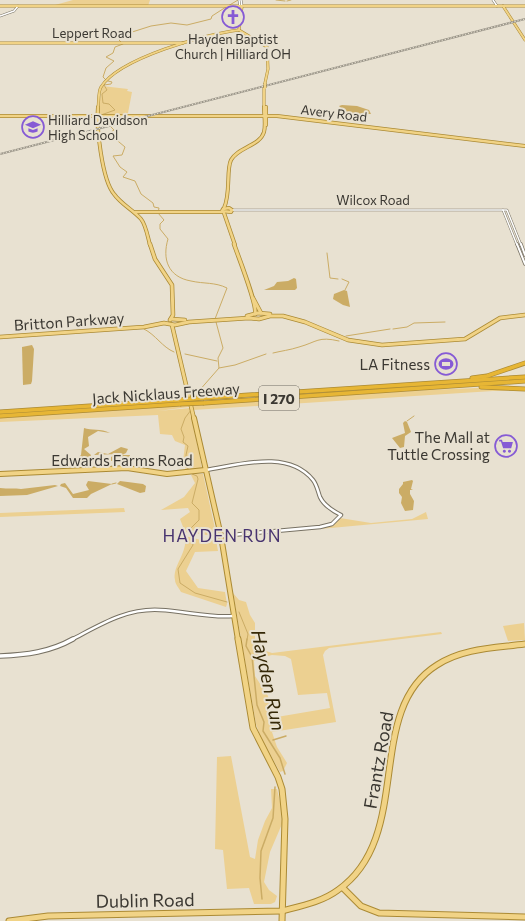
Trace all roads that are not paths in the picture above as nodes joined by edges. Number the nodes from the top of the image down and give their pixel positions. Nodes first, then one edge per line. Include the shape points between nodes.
1 (240, 0) edge
2 (493, 0) edge
3 (0, 6) edge
4 (18, 6) junction
5 (241, 6) junction
6 (368, 6) junction
7 (373, 6) junction
8 (497, 6) junction
9 (503, 6) junction
10 (525, 6) edge
11 (362, 7) junction
12 (0, 16) edge
13 (238, 30) junction
14 (525, 40) edge
15 (0, 43) edge
16 (184, 44) junction
17 (0, 116) edge
18 (97, 116) junction
19 (265, 116) junction
20 (525, 146) edge
21 (228, 199) junction
22 (503, 210) junction
23 (223, 211) junction
24 (230, 211) junction
25 (135, 212) junction
26 (232, 232) junction
27 (525, 256) edge
28 (525, 264) edge
29 (252, 297) junction
30 (173, 312) junction
31 (262, 313) junction
32 (254, 315) junction
33 (525, 315) edge
34 (263, 318) junction
35 (170, 322) junction
36 (179, 322) junction
37 (174, 331) junction
38 (0, 337) edge
39 (357, 342) junction
40 (525, 363) edge
41 (525, 377) edge
42 (525, 381) edge
43 (403, 385) junction
44 (459, 386) junction
45 (525, 389) edge
46 (204, 400) junction
47 (179, 402) junction
48 (0, 412) edge
49 (0, 416) edge
50 (205, 470) junction
51 (0, 474) edge
52 (220, 536) junction
53 (233, 616) junction
54 (525, 644) edge
55 (0, 656) edge
56 (342, 888) junction
57 (282, 911) junction
58 (525, 916) edge
59 (9, 921) edge
60 (282, 921) edge

1 - 5 street
2 - 8 street
3 - 4 main road
4 - 5 main road
4 - 12 street via 14,11
5 - 6 main road
5 - 11 main road
5 - 13 main road
6 - 7 main road
6 - 11 main road
7 - 8 main road
7 - 11 main road
8 - 9 main road
9 - 10 main road
9 - 14 main road
13 - 16 main road via 227,30
13 - 19 main road, bridge via 267,47
15 - 16 main road, Leppert Road
16 - 18 main road via 138,60 103,84 100,88
17 - 18 main road, Avery Road
18 - 19 main road, Avery Road
18 - 25 main road via 102,159 110,189
19 - 20 main road, Avery Road
19 - 21 main road via 262,136 238,152 231,162
21 - 23 main road
21 - 24 main road
22 - 24 street, Wilcox Road
22 - 27 street, Wilcox Road via 507,210
22 - 28 street
23 - 24 main road
23 - 25 main road
23 - 26 main road
24 - 26 main road via 228,216
25 - 30 main road via 143,221 155,258 172,285
26 - 29 main road
29 - 31 main road
29 - 32 main road via 256,311
30 - 35 main road
30 - 36 main road
31 - 32 main road
31 - 34 main road
31 - 39 main road via 297,317
32 - 34 main road
32 - 36 main road
33 - 39 main road via 498,318 465,339 382,345
34 - 39 main road via 294,318 342,339
35 - 36 main road
35 - 36 main road
35 - 37 main road
35 - 38 main road, Britton Parkway
36 - 37 main road
37 - 50 main road
40 - 43 highway via 487,376
41 - 43 highway, Jack Nicklaus Freeway / I 270
42 - 44 highway, Jack Nicklaus Freeway / I 270
43 - 46 highway, Jack Nicklaus Freeway / I 270
44 - 45 highway
44 - 46 highway, Jack Nicklaus Freeway / I 270
46 - 47 highway, Jack Nicklaus Freeway / I 270, bridge
47 - 48 highway, Jack Nicklaus Freeway / I 270
47 - 49 highway, Jack Nicklaus Freeway / I 270
50 - 51 main road, Edwards Farms Road via 165,474 127,468
50 - 52 main road
50 - 52 street, Edwards Farms Road via 266,462 291,466 312,479 323,501 340,515 332,524 320,527
52 - 53 main road
53 - 55 street via 210,618 162,610 136,611 112,617 55,648 35,654
53 - 57 main road via 253,728 282,789 285,824
54 - 56 main road, Frantz Road via 477,650 455,656 431,669 412,688 403,703 396,728 377,839 363,866
56 - 57 main road, Frantz Road via 312,905
56 - 58 main road via 361,906 379,913
57 - 59 main road, Dublin Road via 48,916
57 - 60 main road

